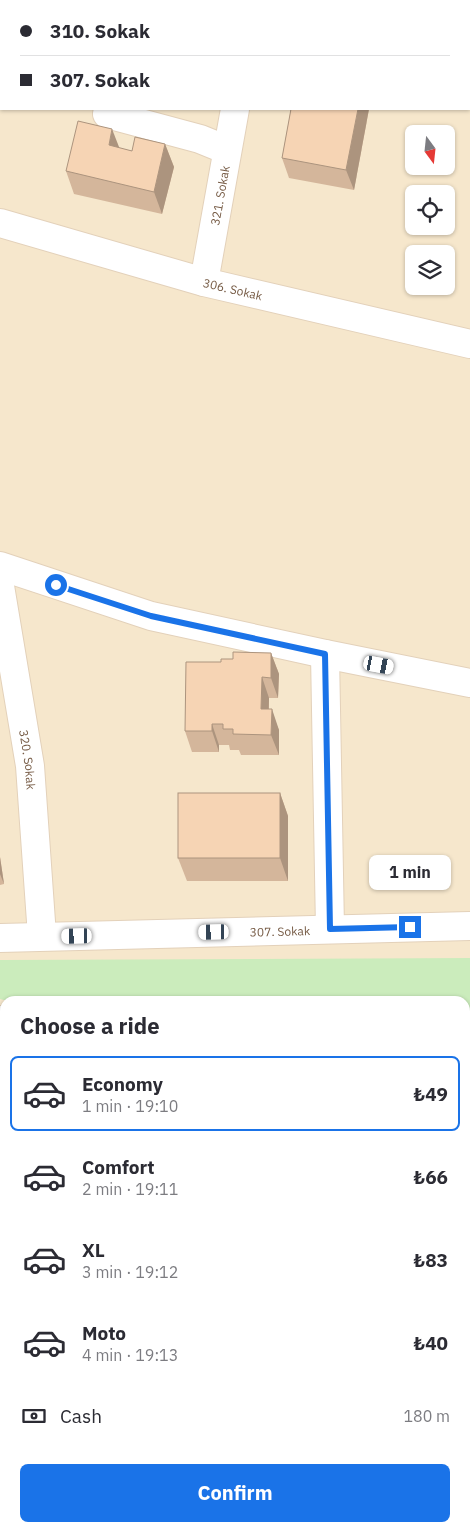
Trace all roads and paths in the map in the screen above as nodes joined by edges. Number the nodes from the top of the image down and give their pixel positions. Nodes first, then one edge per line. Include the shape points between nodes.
1 (235, 110) edge
2 (107, 114) dead end
3 (227, 150) junction
4 (0, 223) edge
5 (204, 282) junction
6 (470, 344) edge
7 (0, 566) edge
8 (0, 586) edge
9 (325, 654) junction
10 (470, 683) edge
11 (470, 926) edge
12 (330, 929) junction
13 (42, 936) junction
14 (0, 938) edge

1 - 3 street, 321. Sokak
2 - 3 street via 200,138
3 - 5 street, 321. Sokak
4 - 5 street, 306. Sokak
5 - 6 street, 306. Sokak
7 - 9 street via 151,616
8 - 13 street, 320. Sokak via 30,766
9 - 10 street
9 - 12 street
11 - 12 street, 307. Sokak
12 - 13 street, 307. Sokak
13 - 14 street, 307. Sokak

